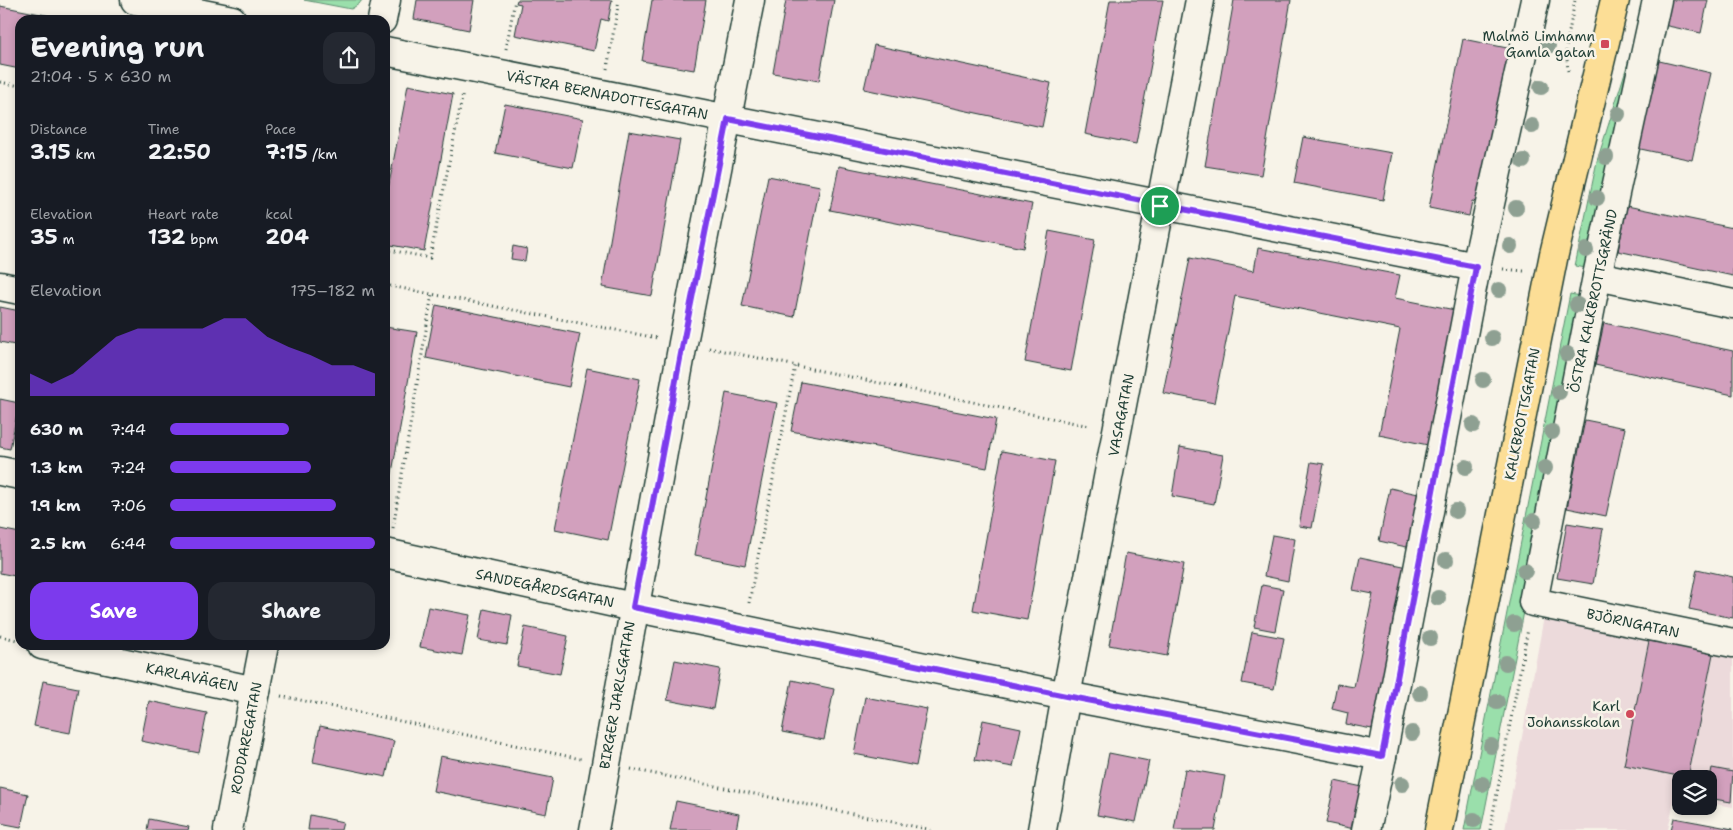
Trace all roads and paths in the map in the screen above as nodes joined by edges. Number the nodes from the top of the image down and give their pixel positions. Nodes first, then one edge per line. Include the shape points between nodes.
1 (135, 0) edge
2 (386, 0) edge
3 (514, 0) edge
4 (619, 0) edge
5 (750, 0) edge
6 (1200, 0) edge
7 (1535, 0) edge
8 (1615, 0) edge
9 (1657, 0) edge
10 (204, 7) edge
11 (221, 15) edge
12 (383, 15) edge
13 (390, 52) edge
14 (468, 68) junction
15 (502, 74) junction
16 (0, 82) edge
17 (15, 85) edge
18 (602, 94) junction
19 (728, 119) junction
20 (1160, 206) junction
21 (390, 250) edge
22 (1476, 267) junction
23 (1597, 276) junction
24 (390, 286) edge
25 (432, 294) junction
26 (1733, 304) edge
27 (683, 343) junction
28 (795, 366) junction
29 (1118, 432) junction
30 (0, 471) edge
31 (15, 474) edge
32 (390, 536) edge
33 (390, 554) edge
34 (1533, 602) junction
35 (633, 607) junction
36 (744, 630) junction
37 (0, 636) edge
38 (15, 639) edge
39 (1733, 643) edge
40 (65, 650) edge
41 (263, 650) edge
42 (255, 691) junction
43 (1066, 696) junction
44 (1382, 756) junction
45 (228, 830) edge
46 (594, 830) edge
47 (1042, 830) edge
48 (1366, 830) edge
49 (1439, 830) edge
50 (1490, 830) edge

1 - 10 street
2 - 12 street
3 - 15 path
4 - 18 path
5 - 19 street, BIRGER JARLSGATAN
6 - 20 street, VASAGATAN
7 - 22 street
8 - 49 main road, KALKBROTTSGATAN via 1554,254
9 - 23 street, ÖSTRA KALKBROTTSGRÄND
10 - 11 street
13 - 14 street, VÄSTRA BERNADOTTESGATAN
14 - 15 street, VÄSTRA BERNADOTTESGATAN
14 - 21 path via 430,258
15 - 18 street, VÄSTRA BERNADOTTESGATAN
16 - 17 path
18 - 19 street, VÄSTRA BERNADOTTESGATAN
19 - 20 street, VÄSTRA BERNADOTTESGATAN
19 - 27 street, BIRGER JARLSGATAN
20 - 22 street, VÄSTRA BERNADOTTESGATAN
20 - 29 street, VASAGATAN
22 - 44 street
23 - 26 street
23 - 34 street, ÖSTRA KALKBROTTSGRÄND
24 - 25 path
25 - 27 path
25 - 32 path
27 - 28 path
27 - 35 street, BIRGER JARLSGATAN
28 - 29 path
28 - 36 path
29 - 43 street, VASAGATAN
30 - 31 street
33 - 35 street, SANDEGÅRDSGATAN
34 - 39 street, BJÖRNGATAN
34 - 50 path
35 - 36 street, SANDEGÅRDSGATAN
35 - 46 street, BIRGER JARLSGATAN
36 - 43 street, SANDEGÅRDSGATAN
37 - 38 path
40 - 42 street, KARLAVÄGEN
41 - 42 street, RODDAREGATAN
42 - 45 street, RODDAREGATAN
43 - 44 street, SANDEGÅRDSGATAN
43 - 47 street, VASAGATAN
44 - 48 street

